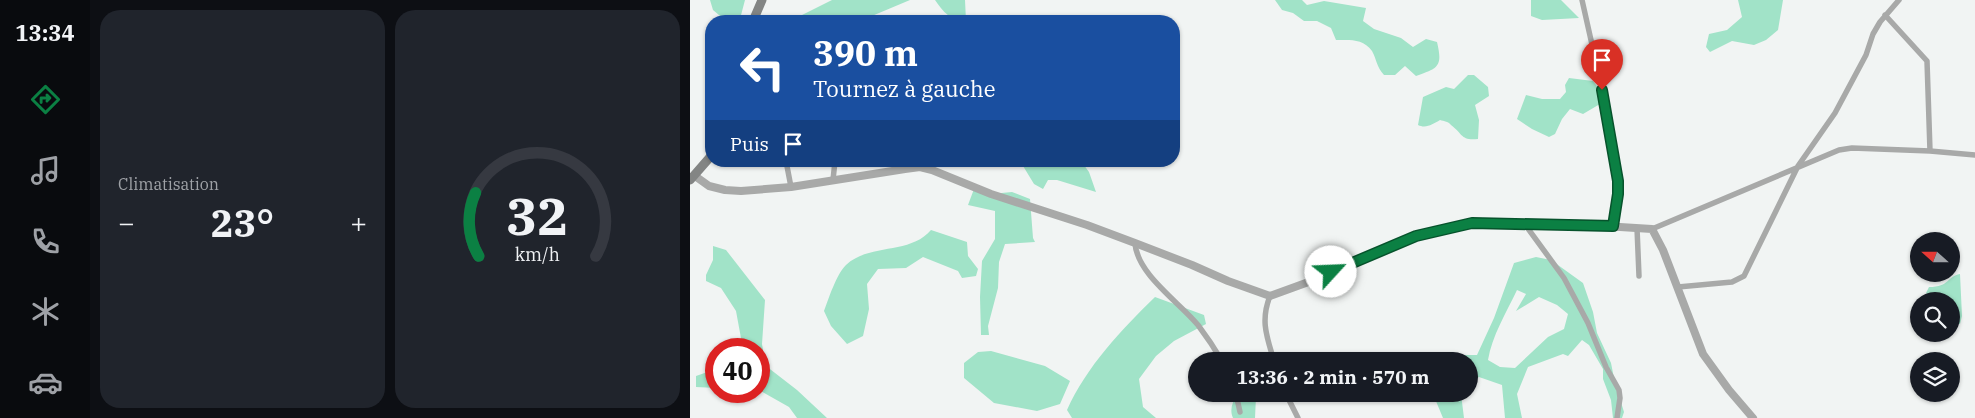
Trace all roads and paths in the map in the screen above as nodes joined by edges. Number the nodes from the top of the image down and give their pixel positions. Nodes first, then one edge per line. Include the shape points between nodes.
1 (762, 0) edge
2 (1582, 0) edge
3 (1899, 0) edge
4 (756, 15) edge
5 (1885, 15) junction
6 (1930, 151) junction
7 (1975, 155) edge
8 (705, 163) edge
9 (1798, 166) junction
10 (787, 167) edge
11 (834, 167) edge
12 (692, 178) edge
13 (833, 180) junction
14 (791, 187) junction
15 (1524, 223) junction
16 (1613, 226) junction
17 (1637, 228) junction
18 (1652, 230) junction
19 (1135, 243) junction
20 (1639, 276) dead end
21 (1678, 287) junction
22 (1270, 296) junction
23 (1216, 352) edge
24 (1271, 352) edge
25 (1238, 402) edge
26 (1290, 402) edge
27 (1240, 412) dead end
28 (1298, 418) edge
29 (1617, 418) edge
30 (1753, 418) edge

1 - 4 main road
2 - 16 street via 1616,161 1618,194
3 - 5 street
5 - 6 street via 1927,61
5 - 9 street via 1838,106
6 - 7 street
6 - 9 street via 1845,149
8 - 12 main road
9 - 18 street
9 - 21 street via 1744,276 1724,283
10 - 14 street
11 - 13 street
12 - 14 street via 725,190
13 - 14 street
13 - 19 street via 926,168 991,194
15 - 16 street
15 - 22 street via 1472,223 1416,236
15 - 29 street via 1564,278 1588,323 1618,390
16 - 17 street
17 - 18 street
17 - 20 street
18 - 21 street
19 - 22 street
19 - 23 street via 1144,266 1197,324
21 - 30 street via 1703,354
22 - 24 street via 1264,328
25 - 27 street
26 - 28 street

